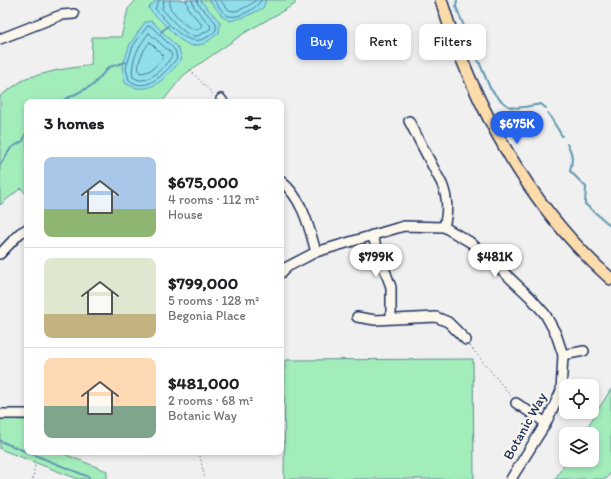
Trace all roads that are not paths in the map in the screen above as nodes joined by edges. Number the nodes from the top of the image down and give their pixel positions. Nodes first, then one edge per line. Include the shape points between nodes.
1 (442, 0) edge
2 (74, 14) dead end
3 (0, 39) edge
4 (409, 120) dead end
5 (284, 183) edge
6 (444, 227) junction
7 (24, 231) edge
8 (372, 235) junction
9 (316, 252) junction
10 (0, 254) edge
11 (284, 270) edge
12 (611, 279) edge
13 (358, 317) dead end
14 (391, 319) junction
15 (466, 340) road end
16 (584, 351) dead end
17 (563, 355) junction
18 (516, 403) road end
19 (0, 414) edge
20 (24, 414) edge
21 (546, 423) junction
22 (511, 479) edge

1 - 12 main road via 452,34 472,83 512,160 563,229
2 - 3 street via 61,15
4 - 6 street via 446,195 448,207
5 - 9 street via 304,211
6 - 8 street, Botanic Way via 404,226
6 - 17 street, Botanic Way via 470,242 530,297 545,314 556,334
7 - 10 street
8 - 9 street, Botanic Way
8 - 14 street via 391,287
9 - 11 street, Botanic Way
13 - 14 street
14 - 15 street via 436,317 448,322
16 - 17 street
17 - 21 street, Botanic Way via 561,391
18 - 21 street
19 - 20 street
21 - 22 street, Botanic Way

